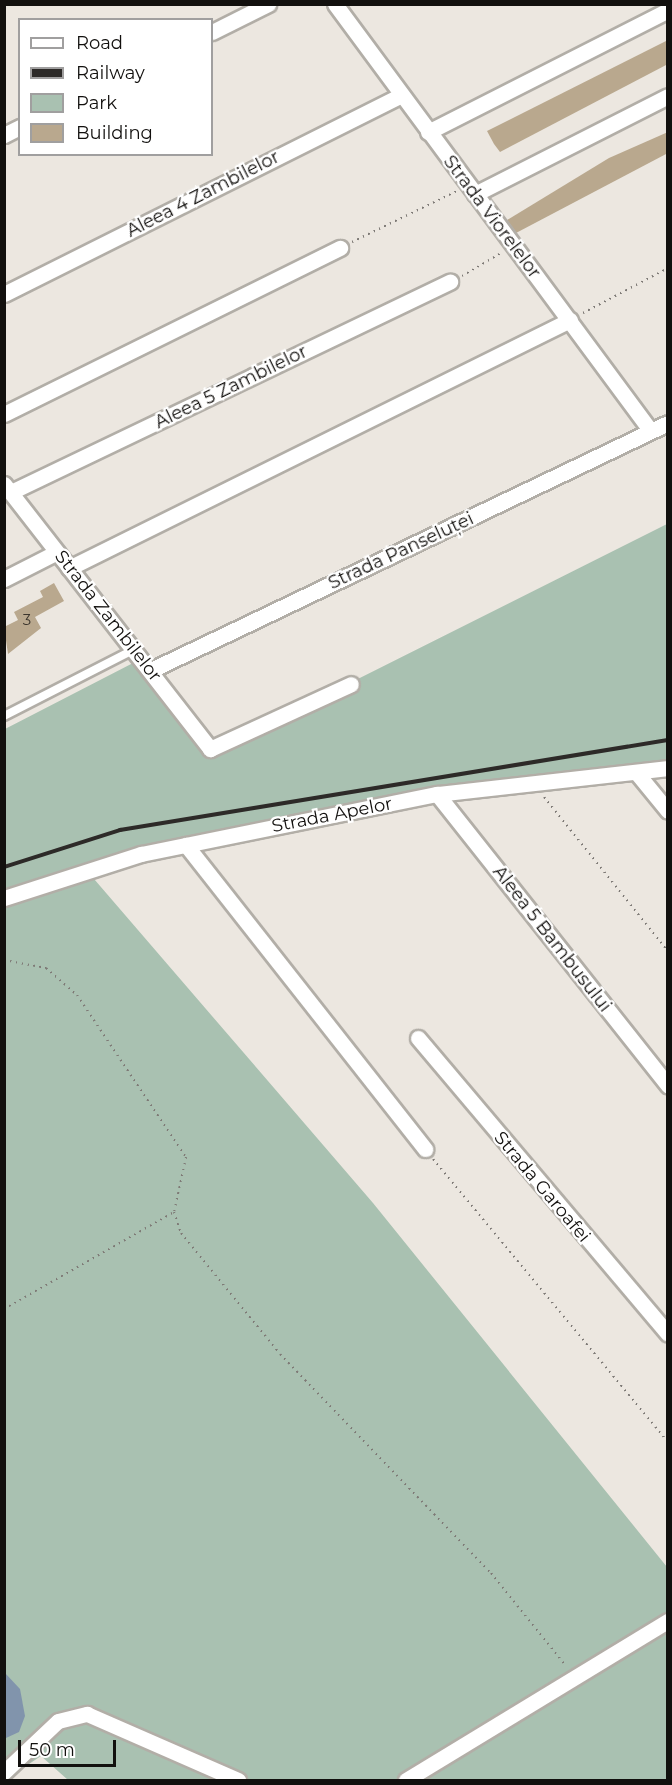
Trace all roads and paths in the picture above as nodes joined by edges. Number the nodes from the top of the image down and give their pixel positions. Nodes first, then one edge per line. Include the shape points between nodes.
1 (268, 4) edge
2 (335, 4) edge
3 (662, 9) edge
4 (213, 32) edge
5 (401, 95) junction
6 (668, 96) edge
7 (18, 128) edge
8 (428, 132) junction
9 (4, 135) edge
10 (471, 190) junction
11 (514, 246) junction
12 (340, 248) joint
13 (668, 268) edge
14 (450, 282) joint
15 (4, 294) edge
16 (570, 320) junction
17 (4, 414) edge
18 (668, 423) edge
19 (650, 430) junction
20 (8, 488) edge
21 (57, 552) junction
22 (69, 568) junction
23 (4, 579) edge
24 (133, 650) junction
25 (151, 670) junction
26 (351, 684) dead end
27 (4, 716) edge
28 (668, 768) edge
29 (636, 772) junction
30 (533, 783) junction
31 (437, 794) junction
32 (668, 812) edge
33 (186, 845) junction
34 (4, 898) edge
35 (668, 951) edge
36 (4, 960) edge
37 (418, 1038) dead end
38 (668, 1085) edge
39 (425, 1149) joint
40 (174, 1212) junction
41 (4, 1309) edge
42 (668, 1335) edge
43 (668, 1442) edge
44 (668, 1622) edge
45 (575, 1677) junction
46 (4, 1772) edge
47 (238, 1780) edge
48 (406, 1780) edge

1 - 4 street
2 - 5 street, Strada Viorelelor
3 - 8 street
5 - 8 street, Strada Viorelelor
5 - 15 street, Aleea 4 Zambilelor
6 - 10 street
7 - 9 street
8 - 10 street, Strada Viorelelor
10 - 11 street, Strada Viorelelor
10 - 12 path
11 - 14 path
11 - 16 street, Strada Viorelelor
12 - 17 street
13 - 16 path
14 - 20 street, Aleea 5 Zambilelor
16 - 19 street, Strada Viorelelor
16 - 22 street
18 - 19 street, Strada Panseluței
19 - 25 street, Strada Panseluței
20 - 21 street, Strada Zambilelor
21 - 22 street, Strada Zambilelor
21 - 23 street
22 - 24 street, Strada Zambilelor
24 - 25 street, Strada Zambilelor
24 - 27 lane
25 - 26 street, Strada Zambilelor via 210,749
28 - 29 street, Strada Apelor
29 - 30 street, Strada Apelor
29 - 32 street
30 - 31 street, Strada Apelor
30 - 35 path
31 - 33 street, Strada Apelor
31 - 38 street, Aleea 5 Bambusului
33 - 34 street, Strada Apelor via 86,868
33 - 39 street
36 - 40 path via 46,969 77,995 128,1067 186,1157
37 - 42 street, Strada Garoafei
39 - 43 path
40 - 41 path
40 - 45 path via 181,1233 280,1354 490,1573
44 - 45 street
45 - 48 street
46 - 47 street via 58,1721 87,1714

